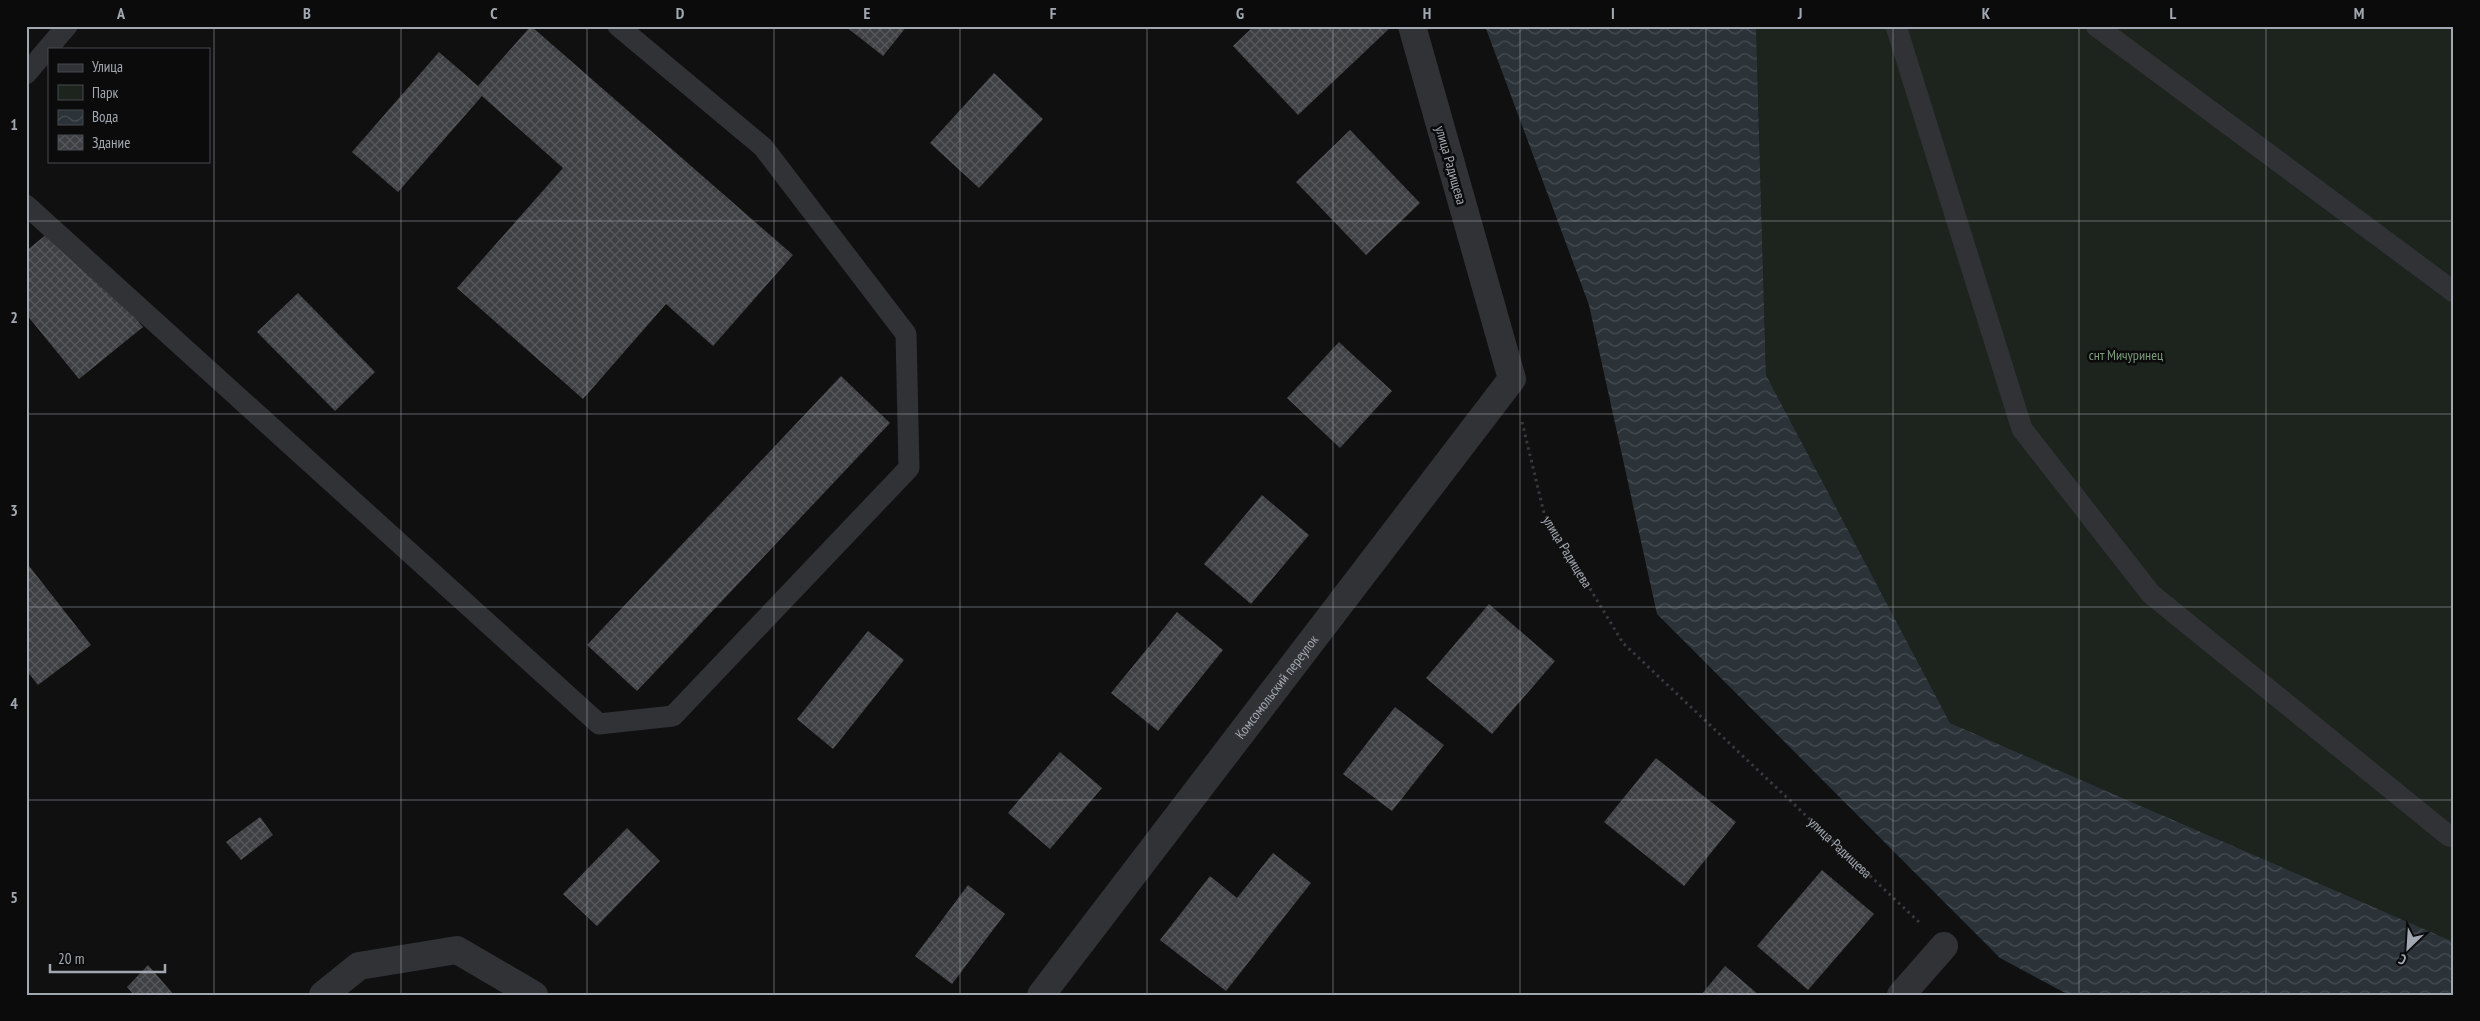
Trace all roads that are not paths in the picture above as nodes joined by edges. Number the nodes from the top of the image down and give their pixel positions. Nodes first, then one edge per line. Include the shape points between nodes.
1 (67, 26) edge
2 (618, 26) edge
3 (1412, 26) edge
4 (1896, 26) edge
5 (2096, 26) edge
6 (48, 48) edge
7 (48, 48) edge
8 (26, 74) edge
9 (26, 205) edge
10 (2454, 292) edge
11 (1512, 379) joint
12 (2454, 837) edge
13 (1944, 946) road end
14 (322, 995) edge
15 (534, 995) edge
16 (1041, 995) edge
17 (1901, 995) edge

1 - 6 lane
2 - 9 lane via 763,147 906,334 909,468 673,716 599,724
3 - 11 street, улица Радищева
4 - 12 lane via 2022,429 2151,594
5 - 10 lane
7 - 8 lane
11 - 16 street, Комсомольский переулок
13 - 17 street
14 - 15 street via 359,966 457,950

